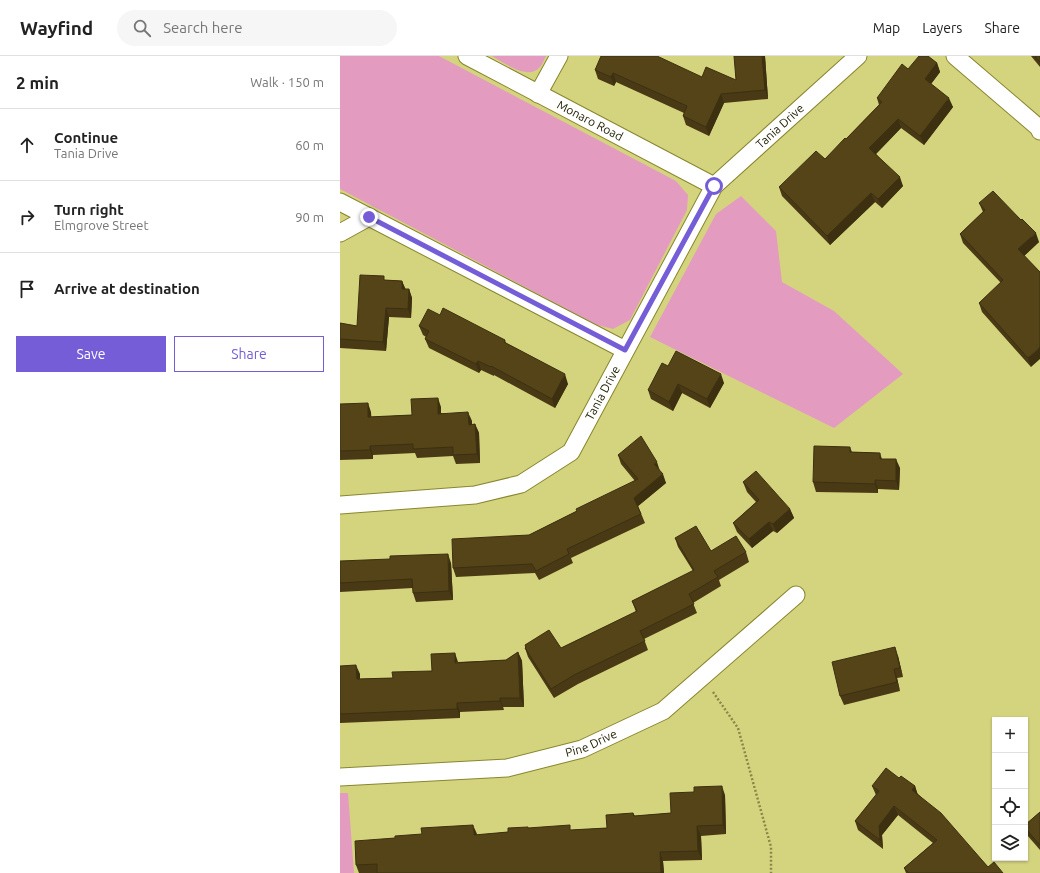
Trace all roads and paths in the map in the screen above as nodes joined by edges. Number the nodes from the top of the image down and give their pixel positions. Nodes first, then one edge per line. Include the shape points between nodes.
1 (467, 56) edge
2 (559, 56) edge
3 (858, 56) edge
4 (955, 56) edge
5 (538, 94) junction
6 (1040, 131) edge
7 (714, 186) junction
8 (340, 202) edge
9 (369, 217) junction
10 (340, 233) edge
11 (625, 350) junction
12 (340, 504) edge
13 (796, 595) dead end
14 (702, 676) junction
15 (340, 777) edge
16 (771, 873) edge

1 - 5 street, Monaro Road
2 - 5 street
3 - 7 street, Tania Drive
4 - 6 street
5 - 7 street, Monaro Road
7 - 11 street, Tania Drive
8 - 9 street
9 - 10 street
9 - 11 street
11 - 12 street, Tania Drive via 571,452 521,484 475,495
13 - 14 street, Pine Drive
14 - 15 street, Pine Drive via 663,711 582,749 506,768
14 - 16 path via 738,728 771,848

